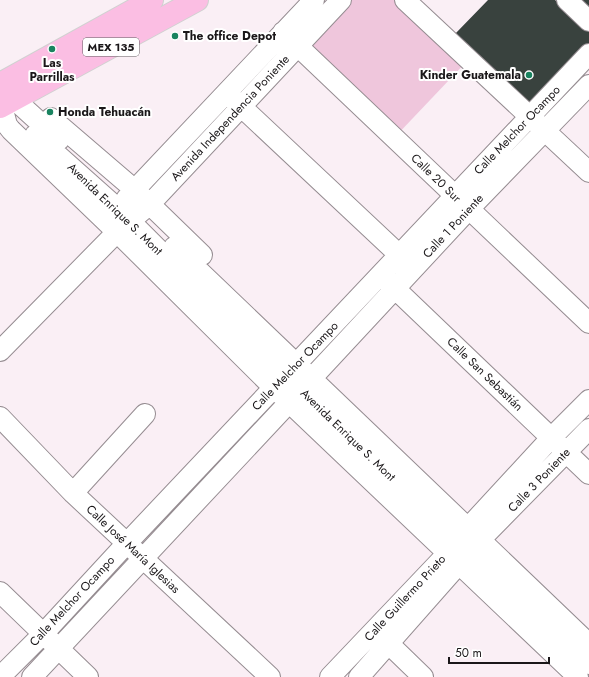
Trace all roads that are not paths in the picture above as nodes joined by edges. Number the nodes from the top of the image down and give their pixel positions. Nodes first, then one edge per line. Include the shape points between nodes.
1 (152, 0) edge
2 (197, 0) edge
3 (314, 0) edge
4 (340, 0) edge
5 (405, 0) edge
6 (567, 0) edge
7 (589, 21) edge
8 (283, 32) junction
9 (298, 46) junction
10 (589, 54) edge
11 (589, 85) edge
12 (6, 94) edge
13 (233, 99) junction
14 (530, 116) junction
15 (545, 131) junction
16 (589, 172) edge
17 (461, 202) junction
18 (130, 210) junction
19 (406, 262) junction
20 (381, 274) junction
21 (395, 288) junction
22 (589, 324) edge
23 (0, 351) edge
24 (290, 371) junction
25 (305, 385) junction
26 (589, 400) edge
27 (145, 414) dead end
28 (0, 418) edge
29 (589, 429) edge
30 (552, 437) junction
31 (566, 452) junction
32 (589, 474) edge
33 (74, 493) junction
34 (468, 541) junction
35 (127, 543) junction
36 (143, 558) junction
37 (0, 592) edge
38 (589, 626) edge
39 (43, 634) junction
40 (380, 638) junction
41 (589, 644) edge
42 (58, 649) junction
43 (589, 664) edge
44 (0, 677) edge
45 (32, 677) edge
46 (88, 677) edge
47 (270, 677) edge
48 (330, 677) edge
49 (359, 677) edge
50 (423, 677) edge
51 (578, 677) edge

1 - 12 main road, MEX 135
2 - 12 main road, MEX 135
3 - 8 street, Avenida Independencia Poniente
4 - 9 street, Avenida Independencia Poniente
5 - 14 street
6 - 7 street
8 - 9 street, Calle 20 Sur
8 - 13 street, Avenida Independencia Poniente
9 - 13 street, Avenida Independencia Poniente
9 - 17 street, Calle 20 Sur
10 - 14 street, Calle Melchor Ocampo
11 - 15 street, Calle 1 Poniente
12 - 18 street, Avenida Enrique S. Mont
12 - 18 street via 8,125 11,130
13 - 18 street, Avenida Independencia Poniente
13 - 19 street
14 - 15 street
14 - 17 street, Calle Melchor Ocampo
15 - 16 street
15 - 17 street, Calle 1 Poniente
17 - 19 street, Calle Melchor Ocampo
17 - 22 street, Calle 20 Sur
18 - 23 street, Avenida Independencia Poniente
18 - 24 street
18 - 24 street, Avenida Enrique S. Mont
19 - 20 street, Calle Melchor Ocampo
19 - 21 street, Calle 1 Poniente
20 - 21 street, Calle San Sebastián
20 - 24 street, Calle Melchor Ocampo
21 - 25 street, Calle 1 Poniente
21 - 30 street, Calle San Sebastián
24 - 25 street
24 - 25 street, Avenida Enrique S. Mont
24 - 35 street, Calle Melchor Ocampo
25 - 34 street
25 - 34 street
25 - 36 street, Calle Melchor Ocampo
26 - 30 street
27 - 33 street
28 - 33 street, Calle José María Iglesias
29 - 31 street, Calle 3 Poniente
30 - 31 street, Calle San Sebastián
30 - 34 street
31 - 32 street, Calle San Sebastián
31 - 34 street, Calle 3 Poniente
33 - 35 street, Calle José María Iglesias
34 - 38 street
34 - 40 street, Calle Guillermo Prieto
34 - 41 street
34 - 43 street
34 - 51 street
35 - 36 street, Calle José María Iglesias
35 - 39 street, Calle Melchor Ocampo
36 - 42 street, Calle Melchor Ocampo
36 - 47 street, Calle José María Iglesias
37 - 39 street
39 - 42 street
39 - 44 street, Calle Melchor Ocampo
40 - 48 street, Calle Guillermo Prieto
40 - 49 street, Calle Guillermo Prieto
40 - 50 street
42 - 45 street, Calle Melchor Ocampo
42 - 46 street

